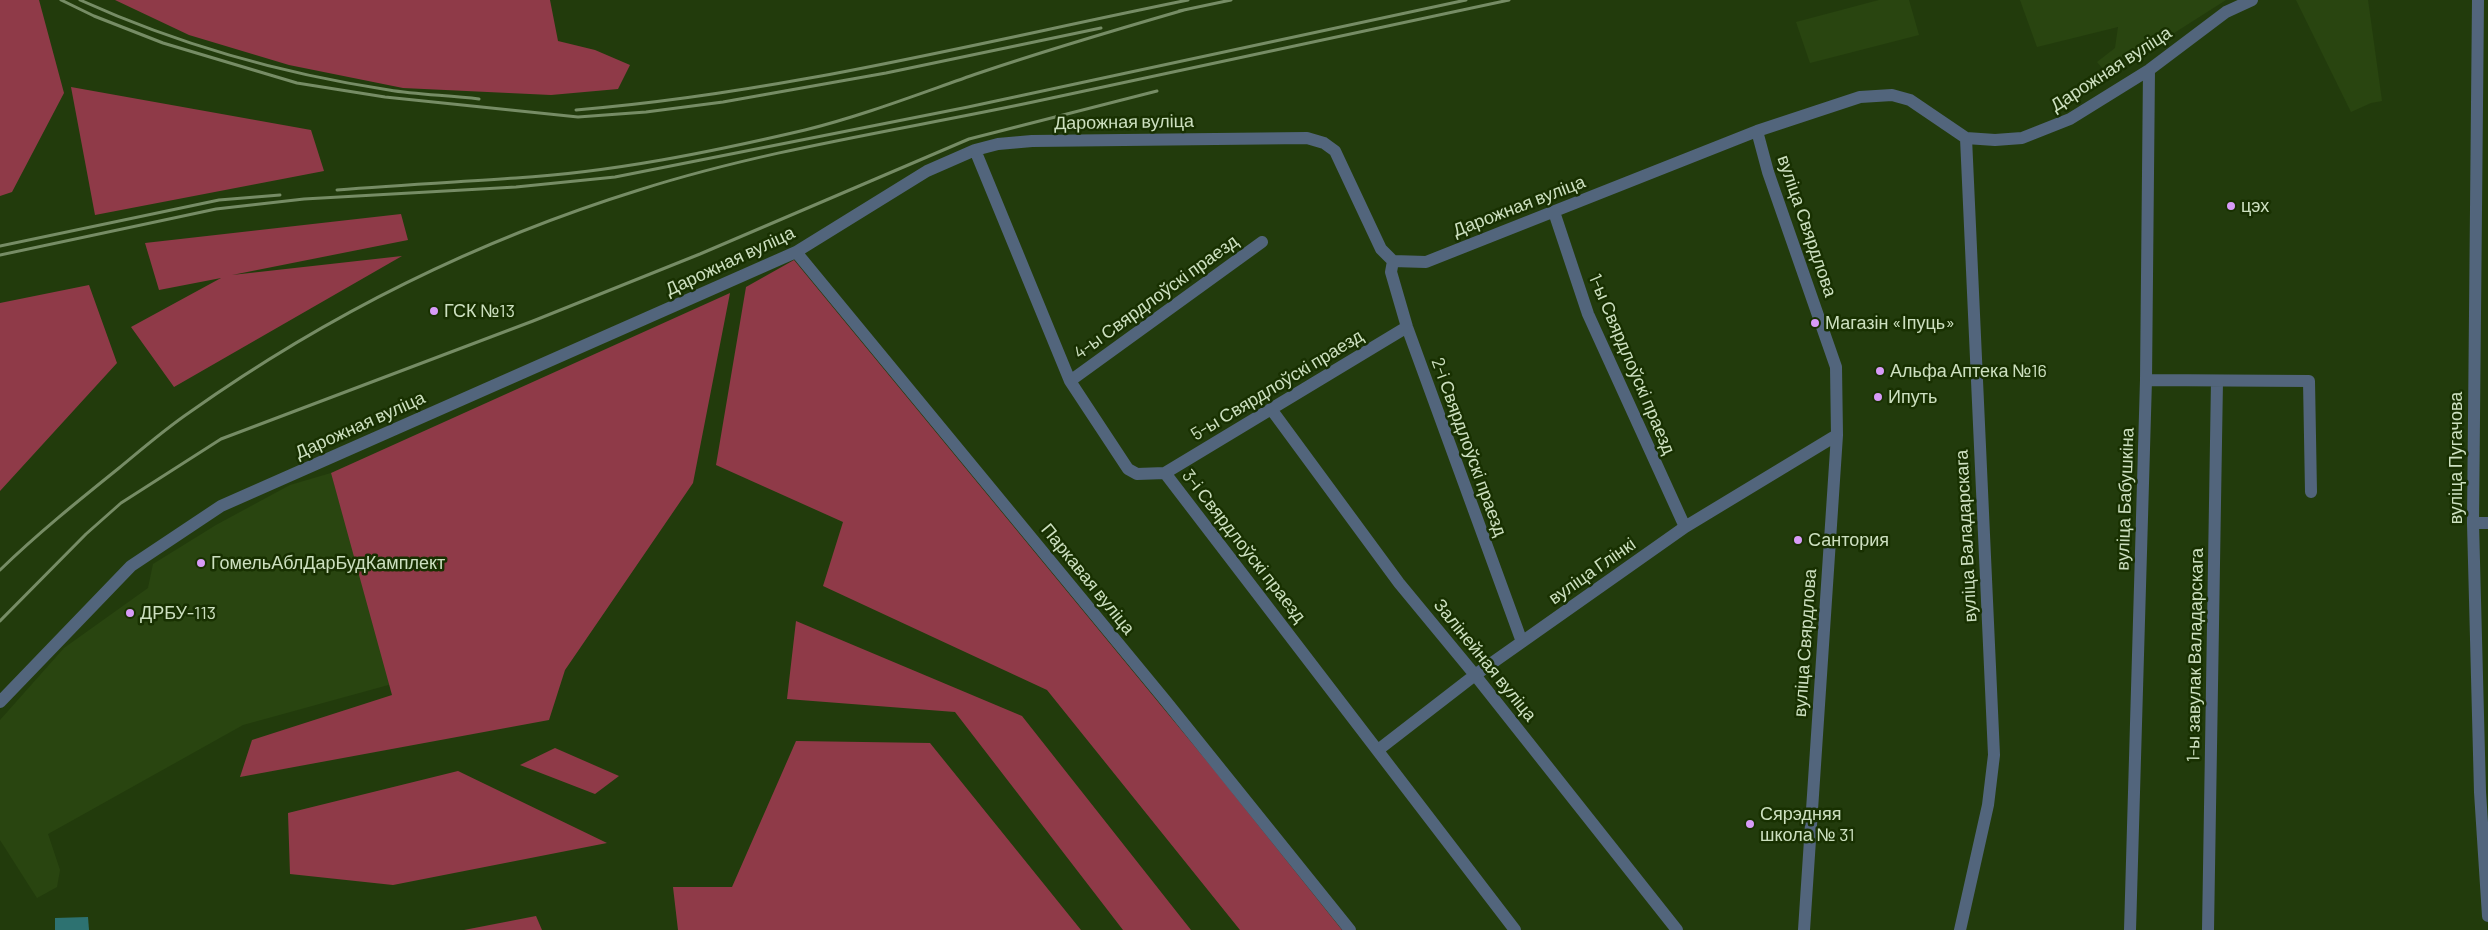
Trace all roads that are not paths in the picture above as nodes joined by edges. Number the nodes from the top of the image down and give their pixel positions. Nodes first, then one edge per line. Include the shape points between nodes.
1 (2252, 0) edge
2 (2478, 0) edge
3 (2149, 70) junction
4 (1757, 131) junction
5 (1966, 138) junction
6 (975, 150) junction
7 (1554, 212) junction
8 (1262, 242) dead end
9 (796, 252) junction
10 (1393, 262) junction
11 (1407, 327) junction
12 (2146, 380) junction
13 (1070, 381) junction
14 (2217, 381) junction
15 (1271, 409) junction
16 (1837, 435) junction
17 (1165, 473) junction
18 (2311, 492) dead end
19 (2473, 523) junction
20 (2488, 523) edge
21 (1685, 527) junction
22 (1522, 642) junction
23 (1475, 675) junction
24 (0, 702) edge
25 (1378, 750) junction
26 (2488, 916) edge
27 (1350, 930) edge
28 (1515, 930) edge
29 (1677, 930) edge
30 (1804, 930) edge
31 (1960, 930) edge
32 (2130, 930) edge
33 (2208, 930) edge

1 - 3 street, Дарожная вуліца via 2226,12
2 - 19 street, вуліца Пугачова
3 - 5 street, Дарожная вуліца via 2052,128 2022,138
3 - 12 street, вуліца Бабушкіна
4 - 5 street, Дарожная вуліца via 1860,98 1892,95 1910,100
4 - 7 street, Дарожная вуліца
4 - 16 street, вуліца Свярдлова via 1768,172 1836,367
5 - 31 street, вуліца Валадарскага via 1994,755 1988,805
6 - 9 street, Дарожная вуліца via 927,171
6 - 10 street, Дарожная вуліца via 1032,141 1306,138 1324,143 1335,152 1381,249
6 - 13 street, 3-і Свярдлоўскі праезд
7 - 10 street, Дарожная вуліца via 1426,262
7 - 21 street, 1-ы Свярдлоўскі праезд via 1588,314
8 - 13 street, 4-ы Свярдлоўскі праезд
9 - 24 street, Дарожная вуліца via 221,506 131,566
9 - 27 street, Паркавая вуліца
10 - 11 street, 2-і Свярдлоўскі праезд via 1391,272
11 - 15 street, 5-ы Свярдлоўскі праезд
11 - 22 street, 2-і Свярдлоўскі праезд
12 - 14 street
12 - 32 street, вуліца Бабушкіна
13 - 17 street, 3-і Свярдлоўскі праезд via 1128,469 1137,474
14 - 18 street via 2309,381
14 - 33 street, 1-ы завулак Валадарскага
15 - 17 street, 5-ы Свярдлоўскі праезд
15 - 23 street, Залінейная вуліца via 1399,583
16 - 21 street, вуліца Глінкі
16 - 30 street, вуліца Свярдлова
17 - 25 street, 3-і Свярдлоўскі праезд
19 - 20 street
19 - 26 street, вуліца Пугачова via 2480,792
21 - 22 street, вуліца Глінкі
22 - 23 street, вуліца Глінкі
23 - 25 street, вуліца Глінкі
23 - 29 street, Залінейная вуліца
25 - 28 street, 3-і Свярдлоўскі праезд

